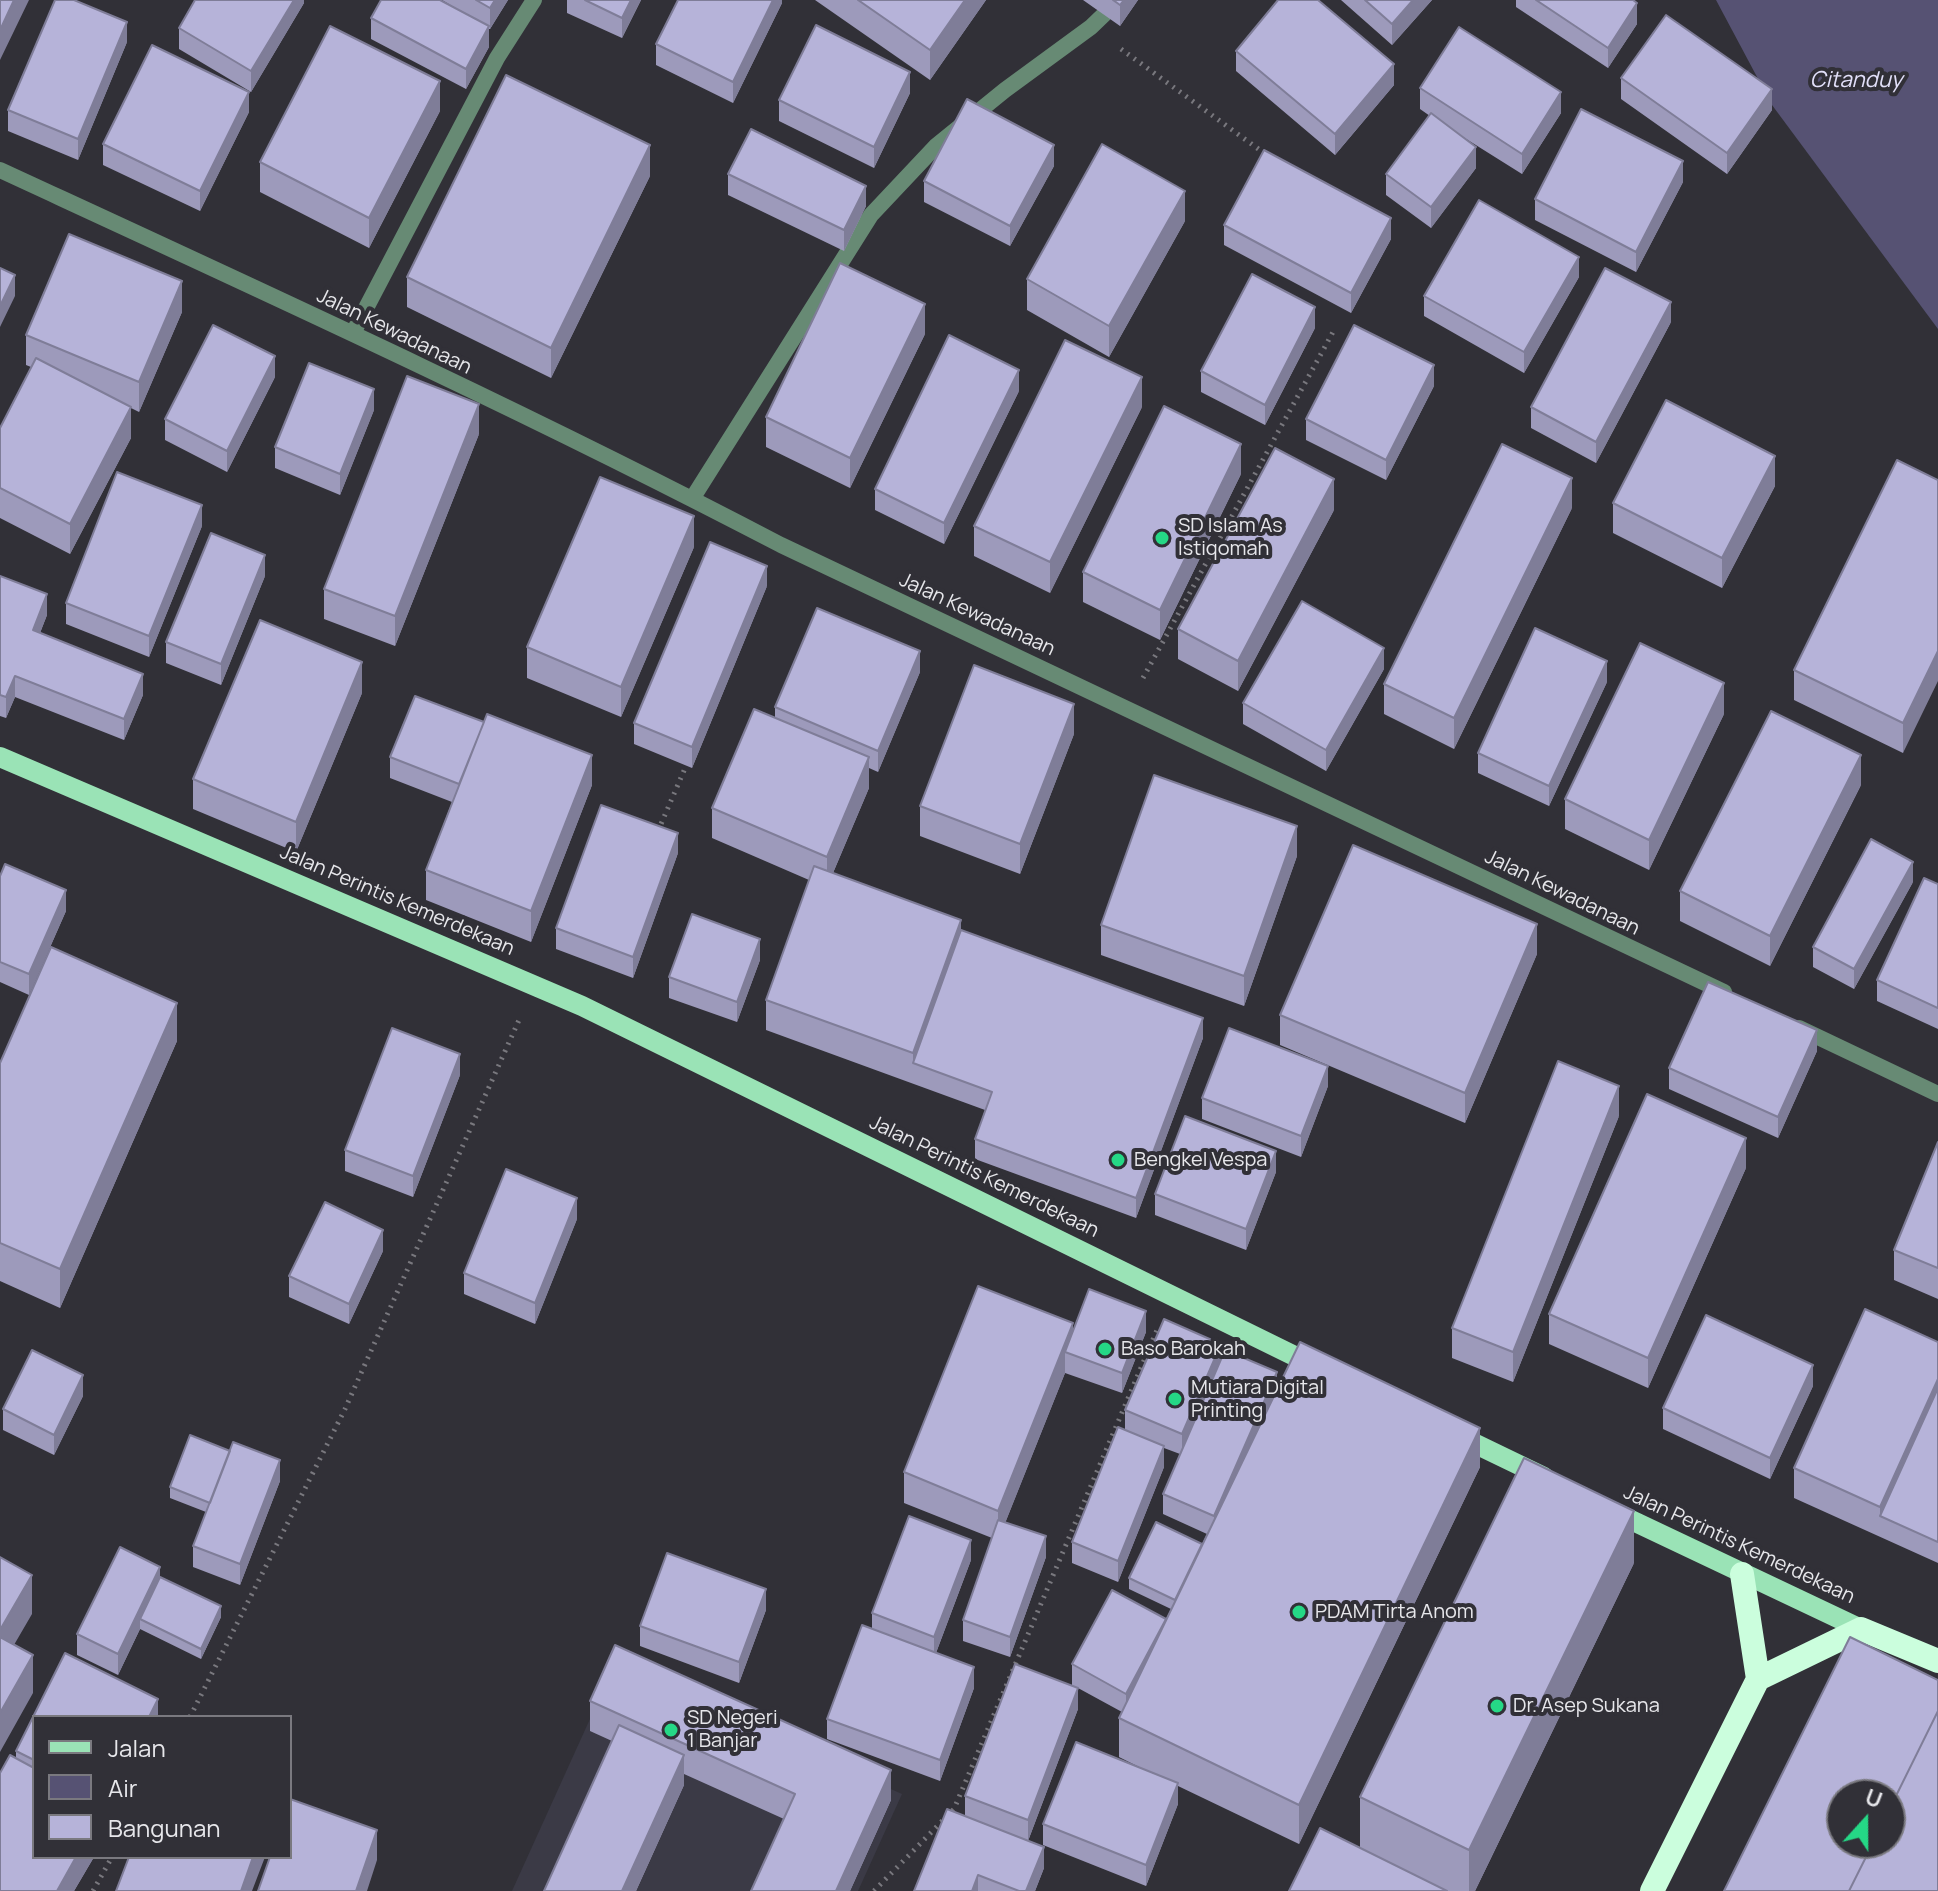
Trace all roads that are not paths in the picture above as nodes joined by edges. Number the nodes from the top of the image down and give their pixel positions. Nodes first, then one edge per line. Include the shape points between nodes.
1 (534, 0) edge
2 (1119, 0) edge
3 (0, 170) edge
4 (353, 333) junction
5 (692, 499) junction
6 (0, 757) edge
7 (1739, 999) edge
8 (1782, 1019) edge
9 (1938, 1094) edge
10 (1328, 1372) edge
11 (1442, 1428) edge
12 (1556, 1484) edge
13 (1599, 1505) edge
14 (1742, 1574) junction
15 (1861, 1629) junction
16 (1938, 1661) edge
17 (1758, 1679) junction
18 (1652, 1891) edge

1 - 4 street via 497,58
2 - 5 street via 936,146 871,215
3 - 4 street, Jalan Kewadanaan
4 - 5 street, Jalan Kewadanaan
5 - 7 street, Jalan Kewadanaan
6 - 10 main road, Jalan Perintis Kemerdekaan via 582,1006
8 - 9 street
11 - 12 main road
13 - 14 main road, Jalan Perintis Kemerdekaan
14 - 15 main road, Jalan Perintis Kemerdekaan
14 - 17 highway
15 - 16 highway, Jalan Perintis Kemerdekaan
15 - 17 highway
17 - 18 highway

